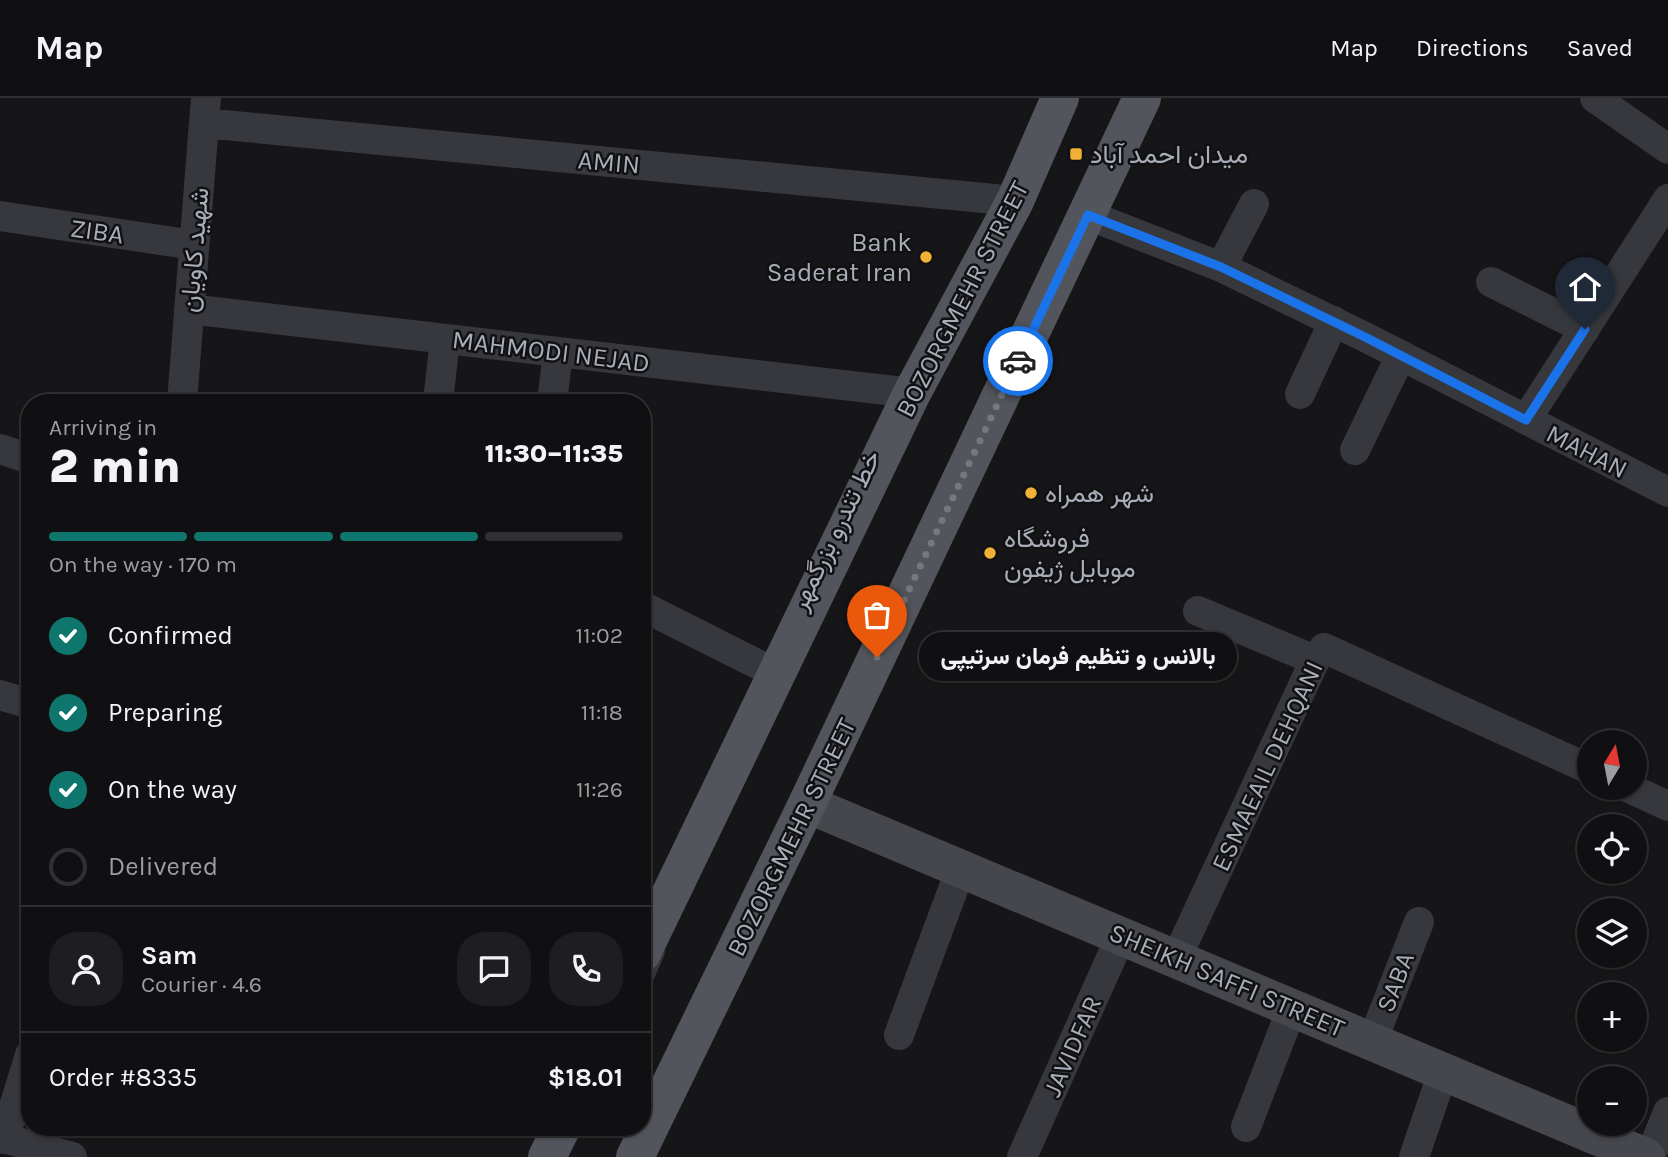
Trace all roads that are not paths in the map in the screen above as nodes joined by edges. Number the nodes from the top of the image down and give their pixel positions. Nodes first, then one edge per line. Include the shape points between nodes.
1 (1060, 98) edge
2 (1075, 98) edge
3 (1142, 98) edge
4 (1595, 98) edge
5 (205, 111) edge
6 (1668, 149) edge
7 (1015, 201) junction
8 (1254, 205) dead end
9 (1665, 211) edge
10 (1088, 215) junction
11 (0, 216) edge
12 (194, 245) junction
13 (1221, 267) junction
14 (1491, 282) dead end
15 (189, 309) junction
16 (1334, 321) junction
17 (1585, 329) junction
18 (445, 339) junction
19 (558, 352) junction
20 (1401, 355) junction
21 (912, 393) junction
22 (182, 394) edge
23 (439, 394) edge
24 (553, 394) edge
25 (1300, 394) dead end
26 (1526, 420) junction
27 (0, 449) edge
28 (1355, 450) dead end
29 (21, 455) edge
30 (1668, 492) edge
31 (651, 611) edge
32 (1198, 611) dead end
33 (1315, 660) junction
34 (777, 674) junction
35 (0, 695) edge
36 (21, 701) edge
37 (1577, 764) edge
38 (1647, 796) edge
39 (807, 804) junction
40 (1668, 806) edge
41 (961, 868) junction
42 (653, 901) edge
43 (1419, 922) dead end
44 (1121, 936) junction
45 (1176, 959) junction
46 (651, 966) edge
47 (1292, 1007) junction
48 (899, 1035) dead end
49 (1372, 1042) junction
50 (1443, 1072) junction
51 (21, 1082) edge
52 (1668, 1112) edge
53 (651, 1124) edge
54 (1246, 1127) dead end
55 (558, 1136) edge
56 (572, 1136) edge
57 (645, 1136) edge
58 (2, 1138) edge
59 (72, 1157) edge
60 (547, 1157) edge
61 (562, 1157) edge
62 (635, 1157) edge
63 (1023, 1157) edge
64 (1413, 1157) edge
65 (1648, 1157) edge

1 - 7 main road, BOZORGMEHR STREET
2 - 46 lane, خط تندرو بزرگمهر via 1026,207 925,398
3 - 10 main road, BOZORGMEHR STREET
4 - 6 street
5 - 7 street, AMIN
5 - 12 street, شهید کاویان
7 - 21 main road, BOZORGMEHR STREET
8 - 13 street
9 - 17 street
10 - 13 street, MAHAN
10 - 39 main road, BOZORGMEHR STREET
11 - 12 street, ZIBA
12 - 15 street, شهید کاویان
13 - 16 street, MAHAN
14 - 17 street
15 - 18 street, MAHMODI NEJAD
15 - 22 street, شهید کاویان
16 - 20 street, MAHAN
16 - 25 street
17 - 26 street
18 - 19 street, MAHMODI NEJAD
18 - 23 street
19 - 21 street, MAHMODI NEJAD
19 - 24 street
20 - 26 street, MAHAN
20 - 28 street
21 - 34 main road, BOZORGMEHR STREET
26 - 30 street, MAHAN
27 - 29 street
31 - 34 street
32 - 33 street
33 - 37 street, ESMAEAIL DEHQANI via 1324,648
33 - 45 street, ESMAEAIL DEHQANI
34 - 42 main road, BOZORGMEHR STREET
35 - 36 street
38 - 40 street
39 - 41 street, SHEIKH SAFFI STREET
39 - 53 main road, BOZORGMEHR STREET
41 - 44 street, SHEIKH SAFFI STREET
41 - 48 street
43 - 49 street, SABA
44 - 45 street, SHEIKH SAFFI STREET
44 - 63 street, JAVIDFAR
45 - 47 street, SHEIKH SAFFI STREET
47 - 49 street, SHEIKH SAFFI STREET
47 - 54 street
49 - 50 street, SHEIKH SAFFI STREET
50 - 64 street
50 - 65 street, SHEIKH SAFFI STREET
51 - 58 street
52 - 65 street
55 - 60 main road
56 - 61 lane
57 - 62 main road, BOZORGMEHR STREET
58 - 59 street

